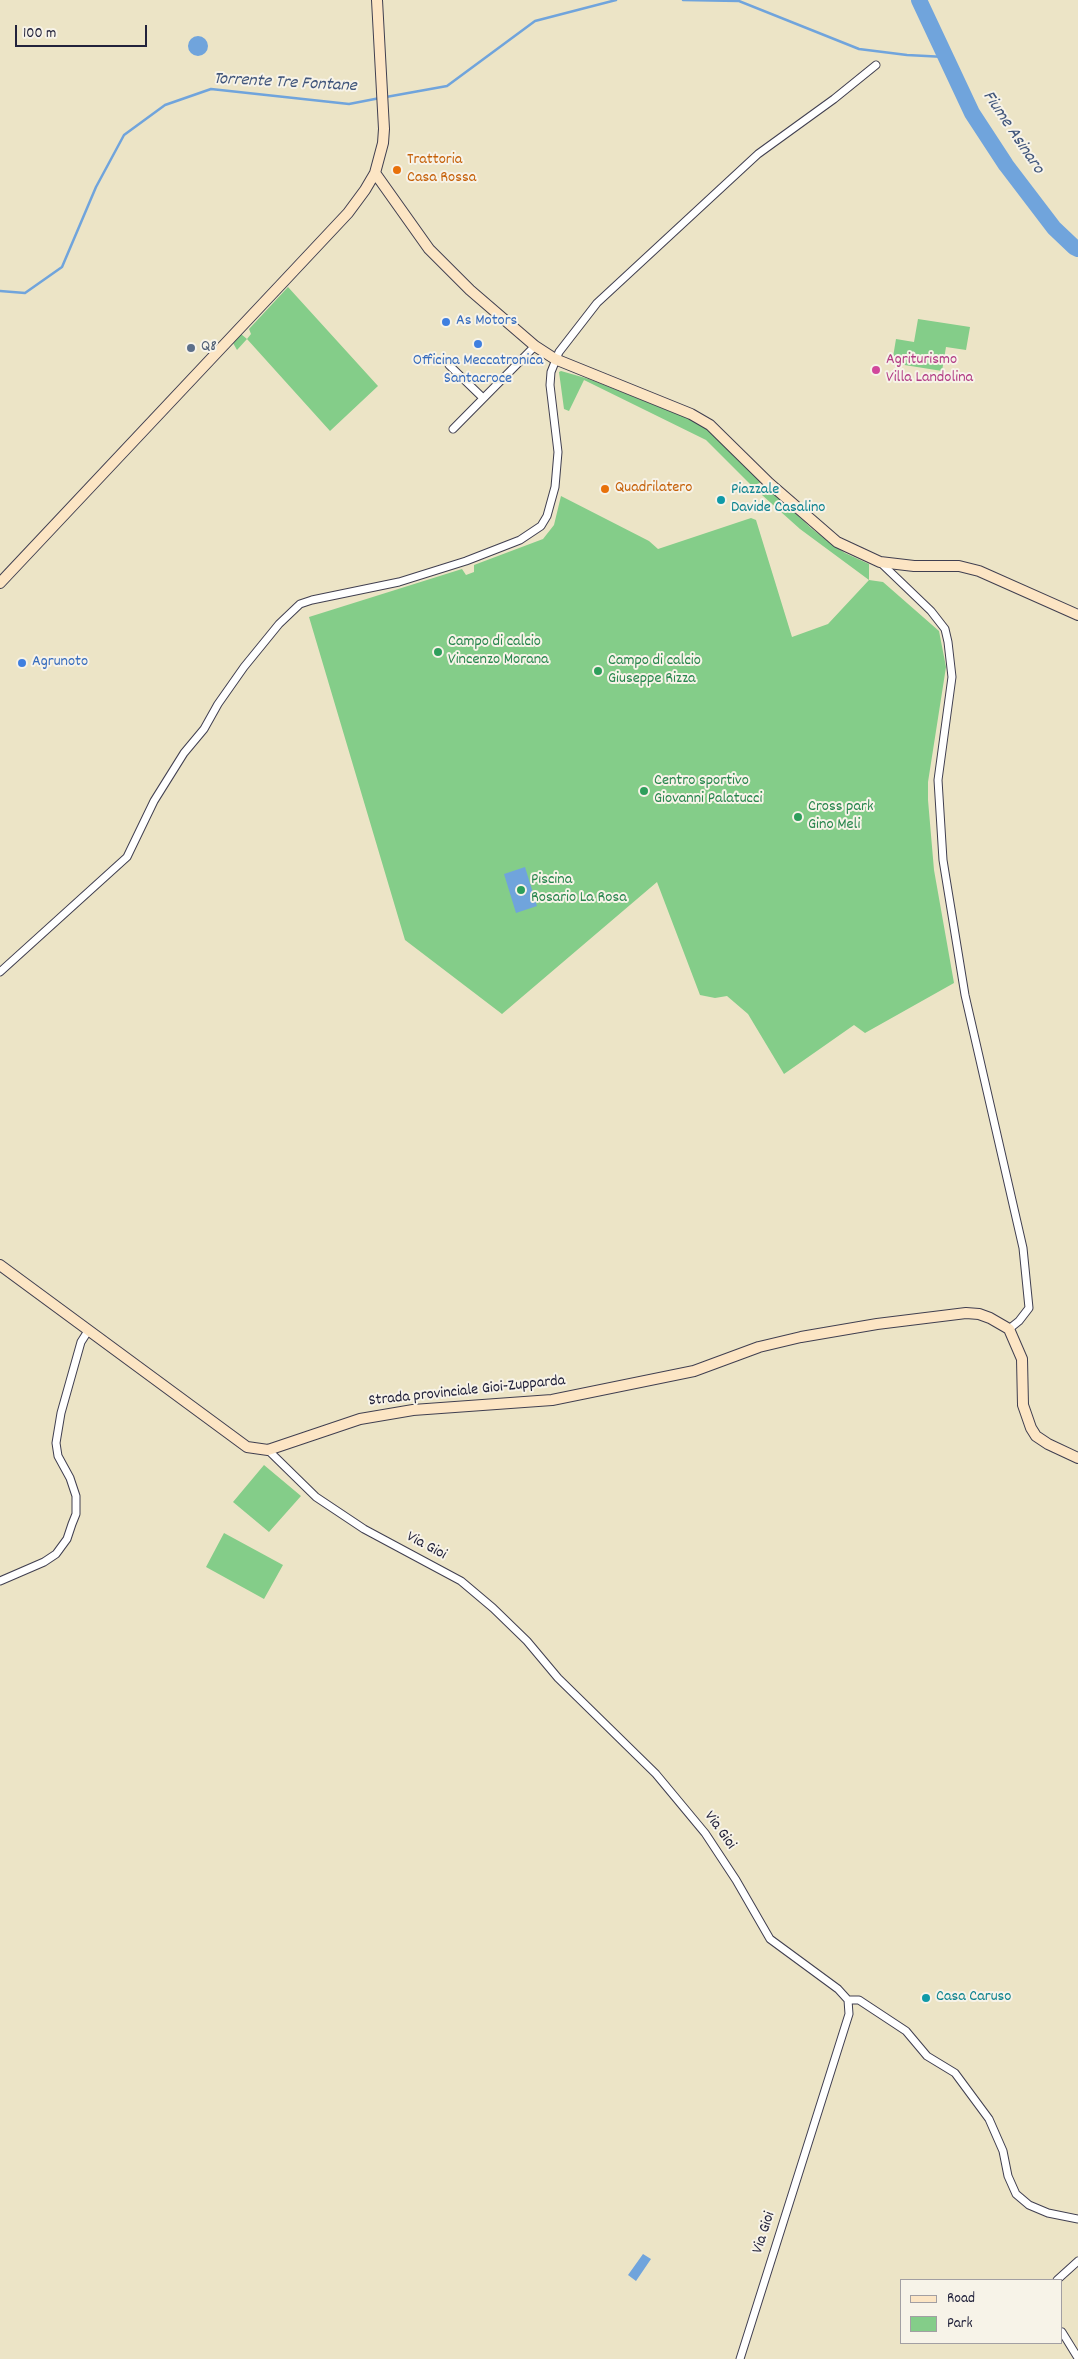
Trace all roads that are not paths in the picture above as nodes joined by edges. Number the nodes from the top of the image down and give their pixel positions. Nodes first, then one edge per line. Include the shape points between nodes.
1 (377, 0) edge
2 (876, 64) dead end
3 (375, 173) junction
4 (535, 346) junction
5 (555, 359) junction
6 (449, 365) dead end
7 (483, 398) junction
8 (453, 429) dead end
9 (880, 562) junction
10 (0, 584) edge
11 (1078, 615) edge
12 (0, 972) edge
13 (0, 1265) edge
14 (1009, 1329) junction
15 (88, 1331) junction
16 (268, 1450) junction
17 (1078, 1458) edge
18 (0, 1581) edge
19 (848, 2000) junction
20 (1078, 2219) edge
21 (1078, 2261) edge
22 (1058, 2279) edge
23 (1063, 2334) edge
24 (1078, 2358) edge
25 (740, 2359) edge

1 - 3 main road via 384,129
2 - 5 street via 758,154 704,203 597,303
3 - 4 main road via 429,249 470,290
3 - 10 main road via 348,213
4 - 5 main road
4 - 7 street
5 - 9 main road via 692,414 710,425 820,529 837,542
5 - 12 street via 550,385 558,452 555,487 541,526 520,540 458,564 399,582 300,604 278,624 244,667 204,729 184,753 154,801 127,857
6 - 7 street
7 - 8 street
9 - 11 main road via 959,566 978,571
9 - 14 street via 931,611 944,629 948,642 952,677 938,780 943,860 965,995 1024,1248 1030,1308
13 - 15 main road
14 - 16 main road, Strada provinciale Gioi-Zupparda via 979,1314 877,1324 759,1347 694,1370 552,1400 413,1410 360,1419
14 - 17 main road via 1022,1359 1023,1405 1030,1428 1048,1444
15 - 16 main road via 247,1447
15 - 18 street via 81,1342 60,1413 56,1443 58,1456 76,1496 76,1514 67,1539 56,1554
16 - 19 street, Via Gioi via 316,1497 364,1529 461,1581 493,1608 558,1678 656,1774 705,1833 770,1939 838,1989
19 - 20 street via 859,2000 906,2031 927,2056 955,2073 989,2119 1016,2194 1048,2213
19 - 25 street, Via Gioi via 849,2014
21 - 22 street
23 - 24 street

